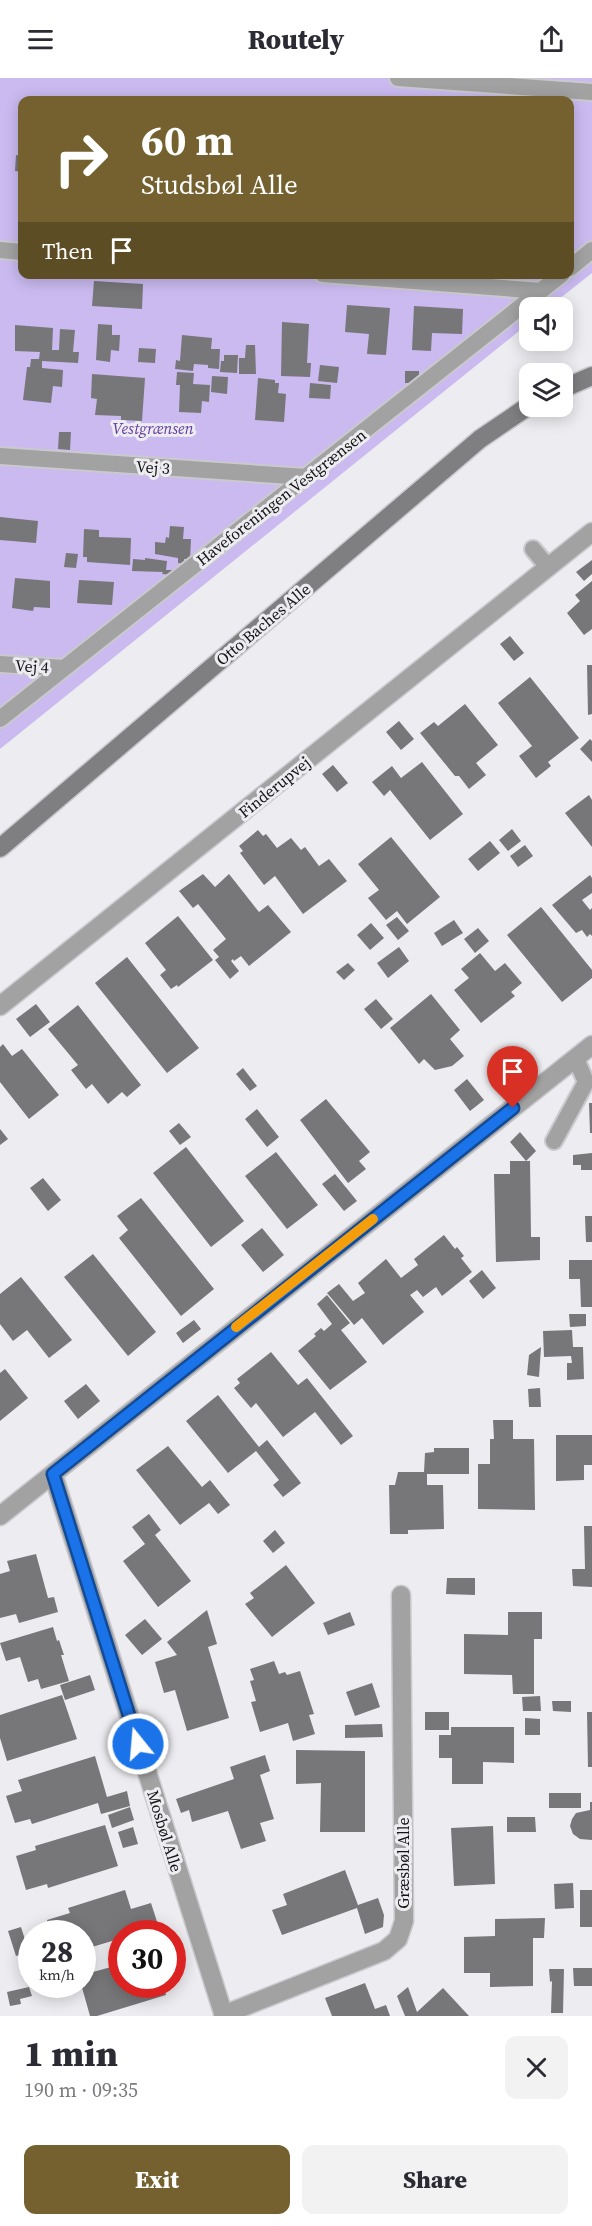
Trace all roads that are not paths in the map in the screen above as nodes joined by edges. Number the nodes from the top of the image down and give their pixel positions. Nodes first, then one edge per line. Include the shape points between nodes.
1 (398, 78) edge
2 (590, 92) edge
3 (0, 250) edge
4 (592, 250) edge
5 (18, 252) edge
6 (574, 265) edge
7 (387, 279) edge
8 (556, 279) edge
9 (541, 291) junction
10 (592, 376) edge
11 (573, 384) edge
12 (519, 413) edge
13 (0, 456) edge
14 (306, 477) junction
15 (592, 532) edge
16 (533, 549) dead end
17 (548, 567) junction
18 (0, 664) edge
19 (64, 668) junction
20 (0, 719) edge
21 (0, 848) edge
22 (0, 1006) edge
23 (592, 1045) edge
24 (576, 1059) junction
25 (554, 1141) dead end
26 (53, 1474) junction
27 (0, 1516) edge
28 (401, 1595) dead end
29 (224, 2015) edge

1 - 2 lane
3 - 5 lane
4 - 6 lane
7 - 9 lane
8 - 9 lane, Haveforeningen Vestgrænsen
9 - 14 lane, Haveforeningen Vestgrænsen
10 - 11 street
12 - 21 street, Otto Baches Alle via 471,446
13 - 14 lane, Vej 3
14 - 19 lane, Haveforeningen Vestgrænsen
15 - 17 street, Finderupvej
16 - 17 lane
17 - 22 street, Finderupvej
18 - 19 lane, Vej 4
19 - 20 lane, Haveforeningen Vestgrænsen
23 - 24 street
24 - 25 lane via 586,1082
24 - 26 street
26 - 27 street
26 - 29 street, Mosbøl Alle
28 - 29 street, Græsbøl Alle via 404,1921 398,1939 384,1951

